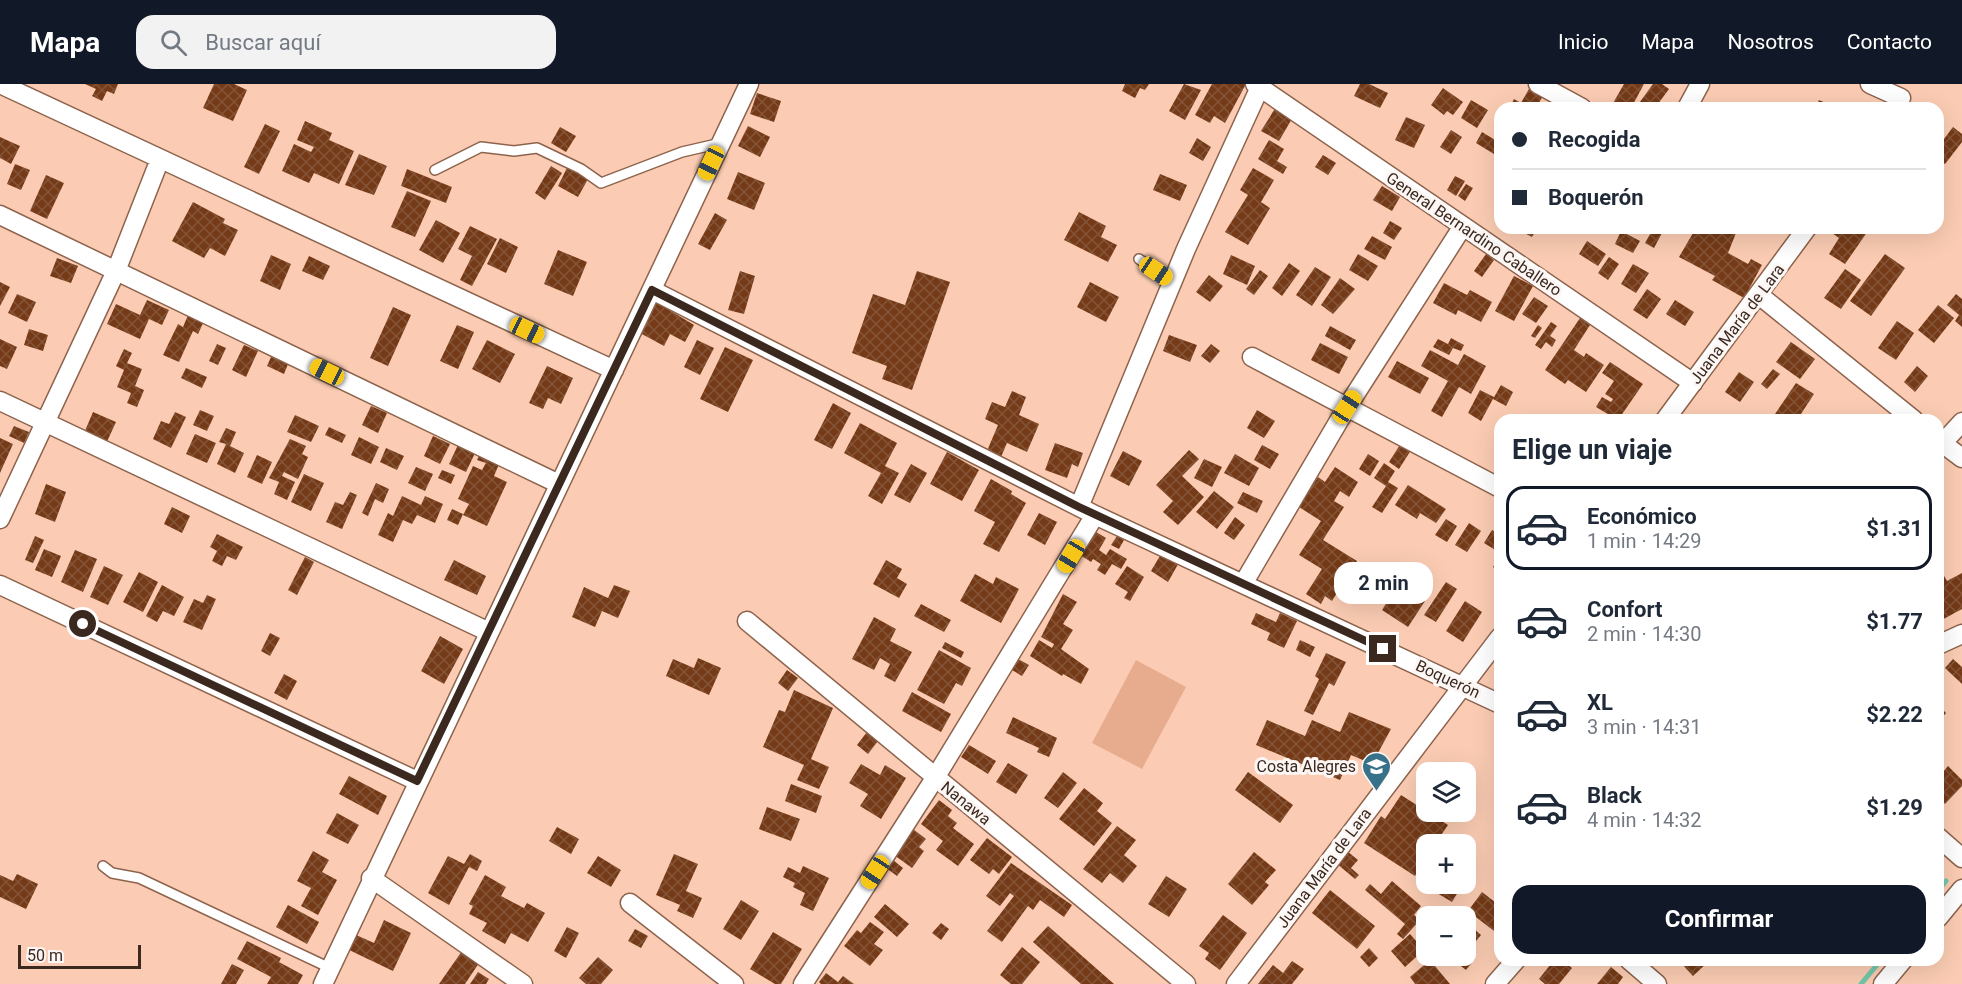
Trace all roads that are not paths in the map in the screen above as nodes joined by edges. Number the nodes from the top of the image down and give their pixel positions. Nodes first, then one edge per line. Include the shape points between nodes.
1 (0, 84) edge
2 (749, 84) edge
3 (1538, 84) edge
4 (1700, 84) edge
5 (1870, 84) edge
6 (1258, 86) edge
7 (1902, 97) edge
8 (1571, 102) edge
9 (1690, 102) edge
10 (721, 143) junction
11 (160, 159) junction
12 (435, 170) dead end
13 (0, 215) edge
14 (1463, 226) junction
15 (1803, 234) edge
16 (1139, 259) dead end
17 (116, 271) junction
18 (1172, 282) junction
19 (652, 290) junction
20 (1759, 295) junction
21 (1252, 357) dead end
22 (614, 370) junction
23 (1693, 383) junction
24 (0, 401) edge
25 (1347, 407) junction
26 (1670, 414) edge
27 (1907, 414) edge
28 (43, 422) junction
29 (1962, 422) edge
30 (1944, 439) edge
31 (1944, 447) edge
32 (1962, 458) edge
33 (559, 484) junction
34 (1494, 485) edge
35 (1087, 511) junction
36 (0, 519) edge
37 (1243, 584) junction
38 (0, 585) edge
39 (747, 621) dead end
40 (489, 632) junction
41 (1962, 634) edge
42 (1944, 642) edge
43 (1494, 645) edge
44 (1463, 686) junction
45 (1494, 701) edge
46 (935, 778) junction
47 (417, 781) junction
48 (1944, 842) edge
49 (1962, 858) edge
50 (103, 866) dead end
51 (371, 878) junction
52 (1962, 889) edge
53 (630, 903) dead end
54 (1944, 911) edge
55 (1511, 966) edge
56 (1636, 966) edge
57 (1898, 966) edge
58 (326, 976) edge
59 (523, 984) edge
60 (734, 984) edge
61 (803, 984) edge
62 (1186, 984) edge
63 (1236, 984) edge
64 (1495, 984) edge
65 (1657, 984) edge
66 (1883, 984) edge

1 - 11 street
2 - 10 street
3 - 8 street
4 - 9 street
5 - 7 street
6 - 14 street, General Bernardino Caballero
6 - 18 street
10 - 12 lane via 682,152 601,183 537,148 514,151 481,147
10 - 19 street
11 - 17 street
11 - 22 street
13 - 17 street
14 - 23 street, General Bernardino Caballero
14 - 25 street
15 - 20 street, Juana María de Lara
16 - 18 lane
17 - 28 street
17 - 33 street
18 - 35 street
19 - 22 street
19 - 35 street, Boquerón
20 - 23 street, Juana María de Lara
20 - 27 street
21 - 25 street
22 - 33 street
23 - 26 street, Juana María de Lara
24 - 28 street
25 - 34 street
25 - 37 street
28 - 36 street
28 - 40 street
29 - 30 street
31 - 32 street
33 - 40 street
35 - 37 street, Boquerón
35 - 46 street
37 - 44 street, Boquerón
38 - 47 street
39 - 46 street, Nanawa
40 - 47 street
41 - 42 street
43 - 44 street, Juana María de Lara
44 - 45 street, Boquerón
44 - 63 street, Juana María de Lara
46 - 61 street
46 - 62 street, Nanawa
47 - 51 street
48 - 49 street
50 - 58 lane via 112,873 139,878
51 - 58 street
51 - 59 street
52 - 54 street
53 - 60 street
55 - 64 street
56 - 65 street
57 - 66 street

